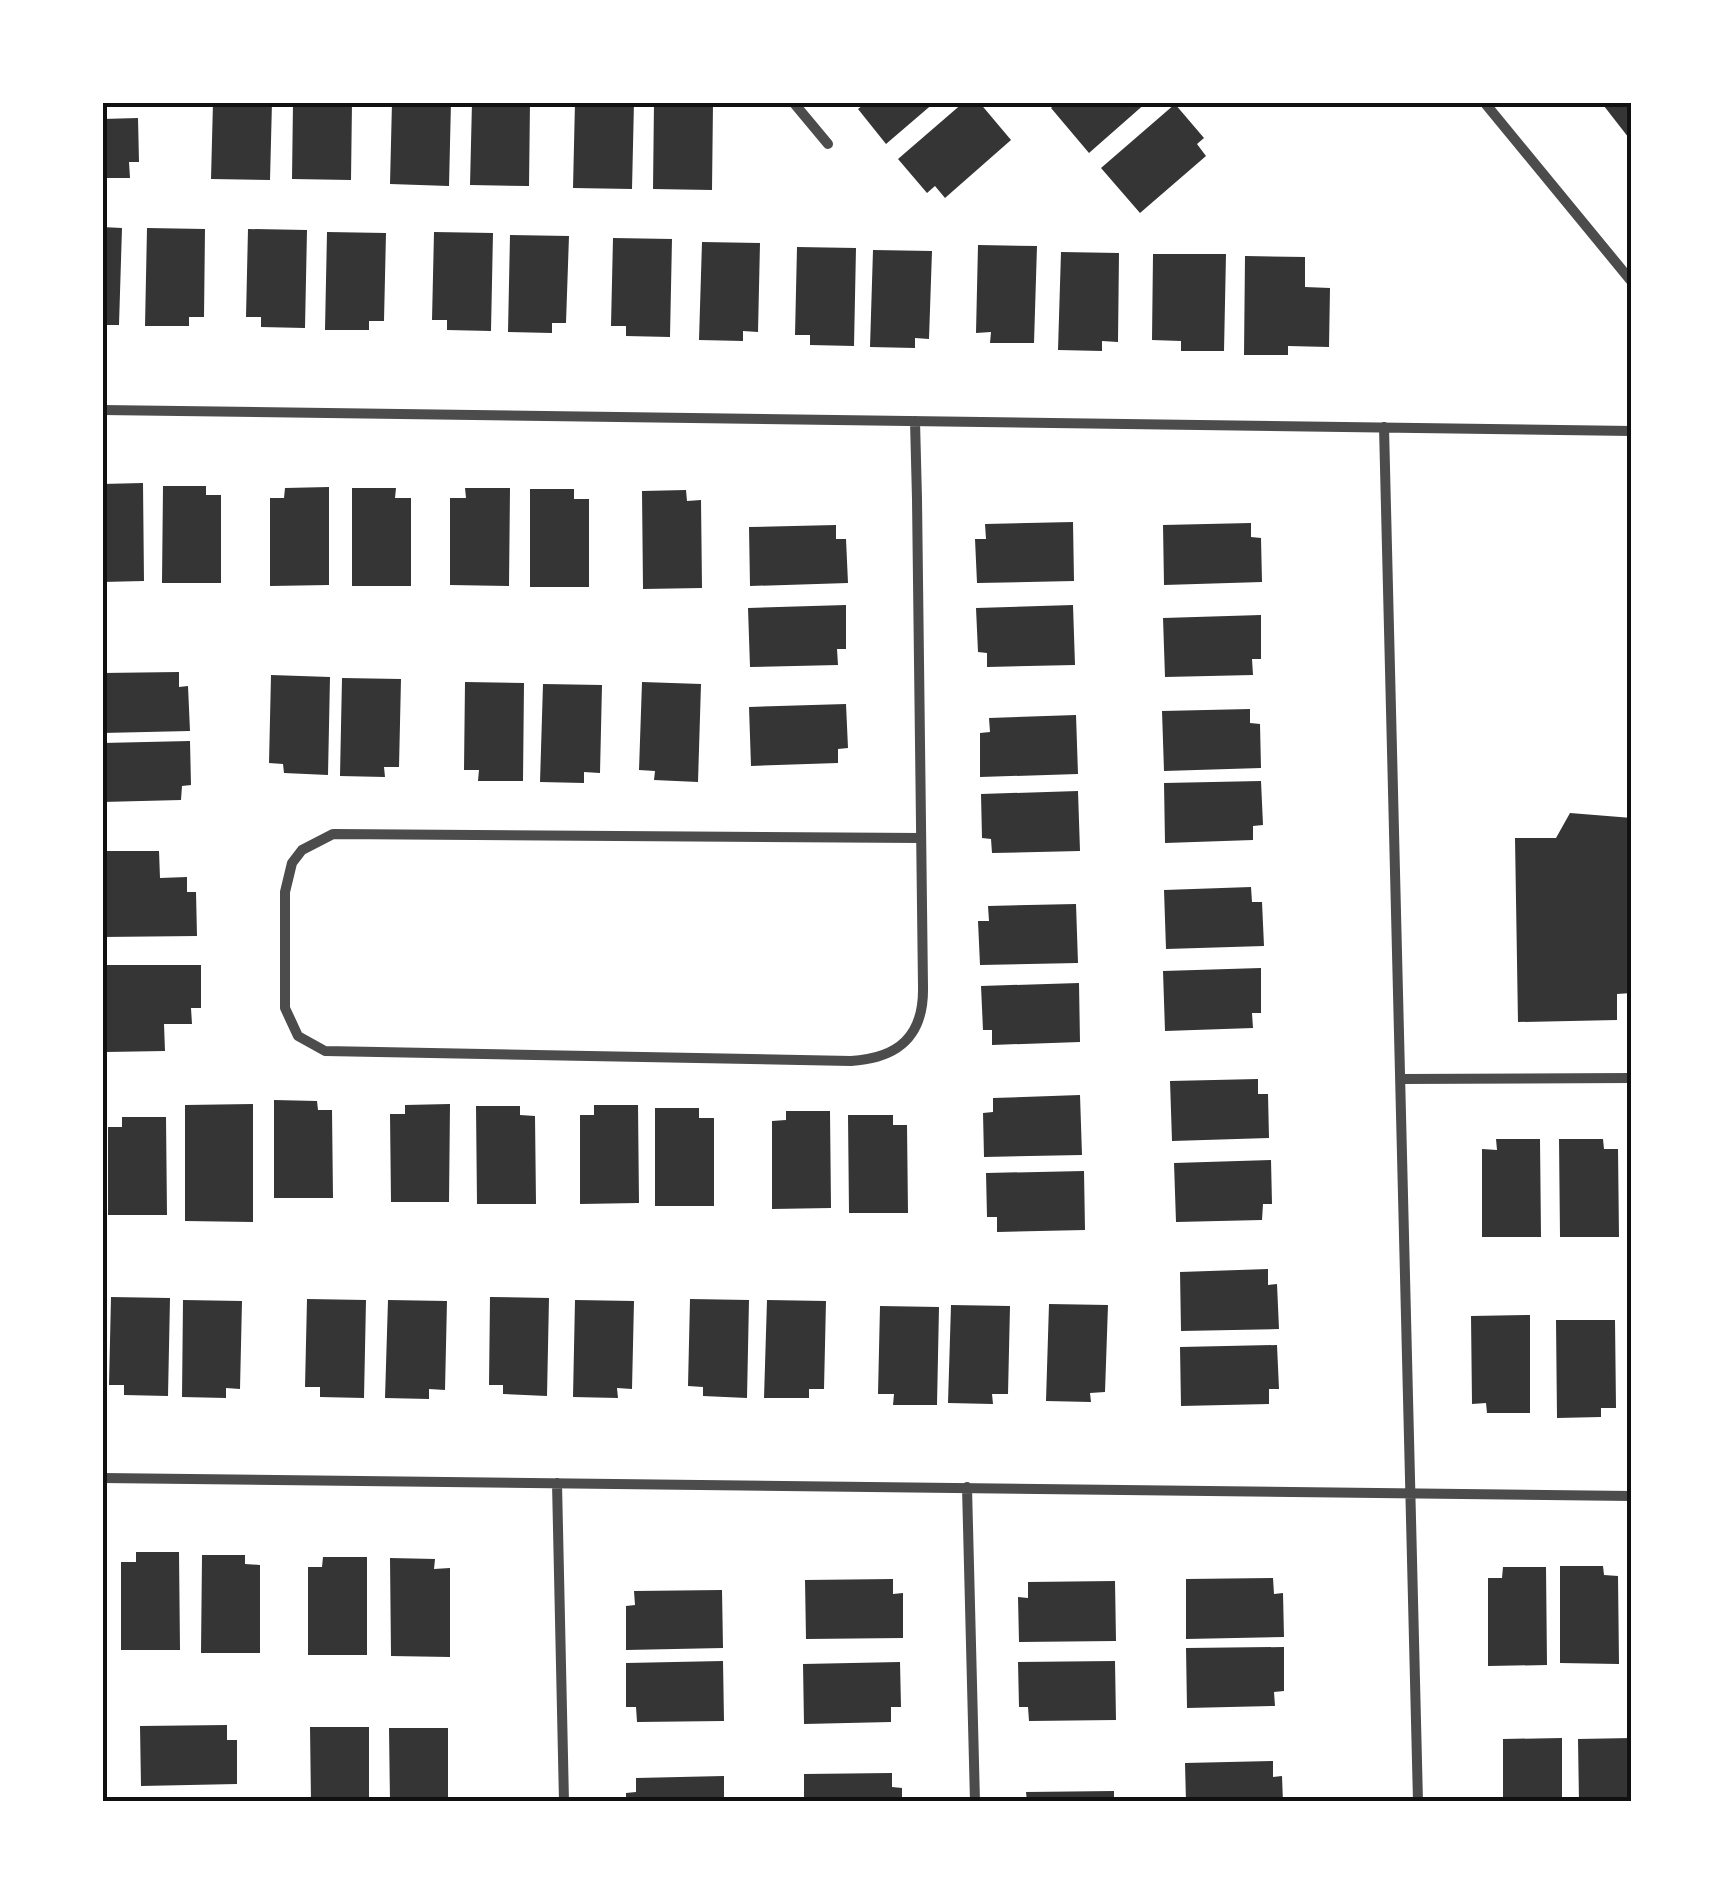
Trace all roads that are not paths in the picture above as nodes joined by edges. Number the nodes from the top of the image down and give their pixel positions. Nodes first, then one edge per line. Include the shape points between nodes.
1 (793, 102) edge
2 (1484, 102) edge
3 (828, 144) dead end
4 (1632, 282) edge
5 (102, 410) edge
6 (916, 421) junction
7 (1384, 427) junction
8 (1632, 431) edge
9 (921, 838) junction
10 (1632, 1078) edge
11 (1400, 1079) junction
12 (102, 1478) edge
13 (556, 1483) junction
14 (967, 1487) junction
15 (1410, 1493) junction
16 (1632, 1496) edge
17 (564, 1802) edge
18 (975, 1802) edge
19 (1418, 1802) edge

1 - 3 street
2 - 4 street
5 - 6 street
6 - 7 street
6 - 9 street
7 - 8 street
7 - 11 street
9 - 9 street via 333,834 302,850 286,877 285,1008 298,1036 325,1051 872,1060 907,1041 924,1008
10 - 11 street
11 - 15 street
12 - 13 street
13 - 14 street
13 - 17 street
14 - 15 street
14 - 18 street
15 - 16 street
15 - 19 street

